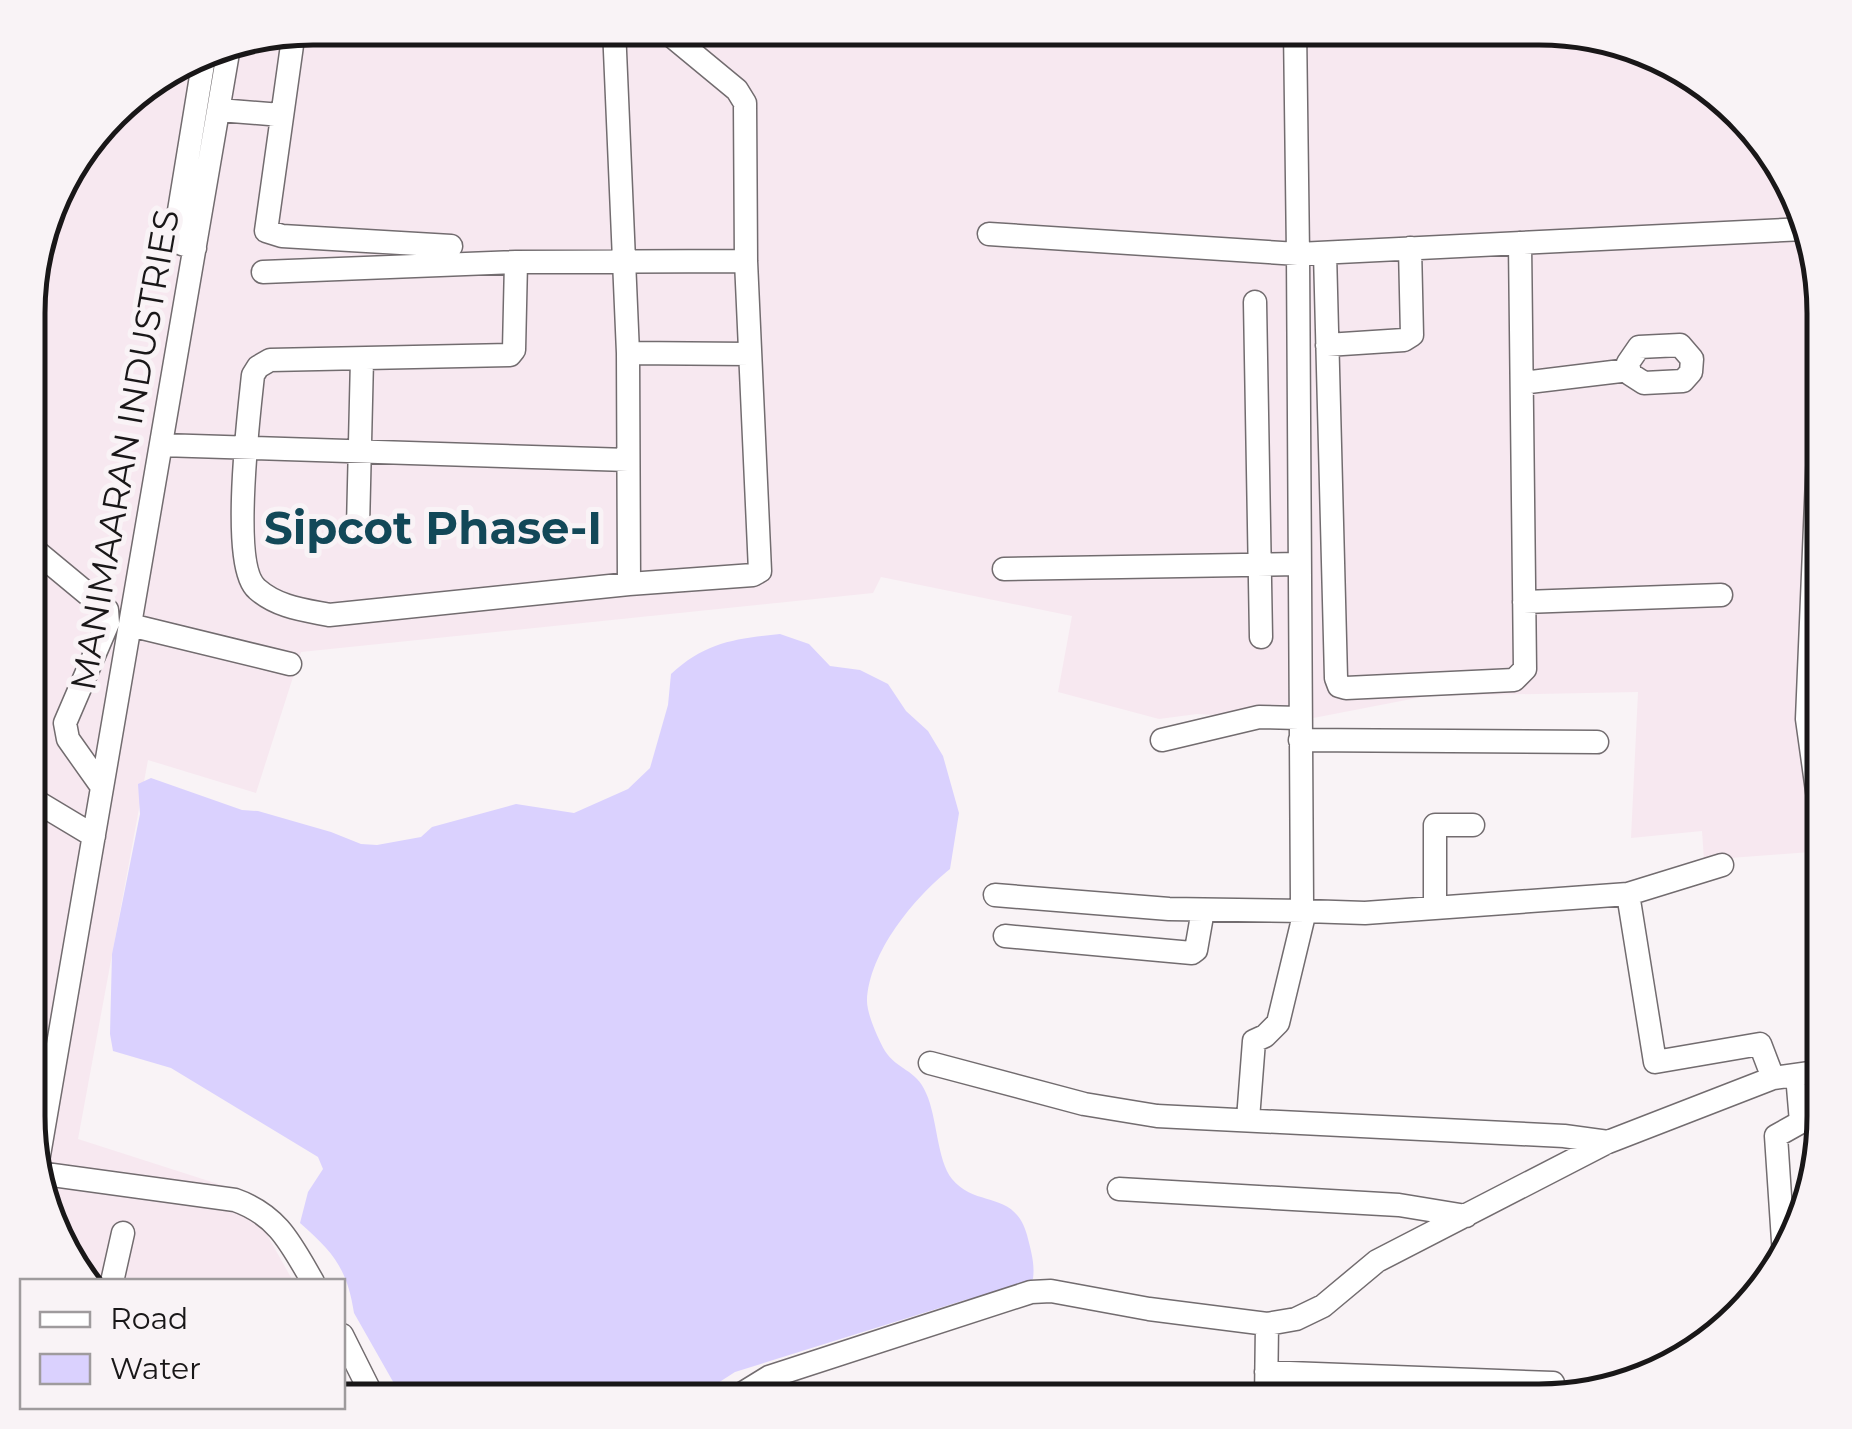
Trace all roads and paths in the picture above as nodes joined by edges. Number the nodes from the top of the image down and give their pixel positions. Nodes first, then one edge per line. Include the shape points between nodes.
1 (615, 45) edge
2 (682, 45) edge
3 (292, 46) edge
4 (1295, 46) edge
5 (227, 59) edge
6 (202, 69) edge
7 (218, 110) junction
8 (281, 116) junction
9 (1794, 230) edge
10 (990, 234) dead end
11 (1520, 243) junction
12 (451, 246) dead end
13 (195, 248) junction
14 (1410, 248) junction
15 (1325, 253) junction
16 (1298, 254) junction
17 (746, 261) junction
18 (516, 262) junction
19 (622, 263) junction
20 (263, 272) dead end
21 (1255, 302) dead end
22 (1327, 346) junction
23 (628, 353) junction
24 (750, 354) junction
25 (362, 359) junction
26 (1629, 370) dead end
27 (1522, 383) junction
28 (161, 445) junction
29 (245, 448) junction
30 (358, 452) junction
31 (628, 460) junction
32 (358, 527) dead end
33 (45, 559) edge
34 (1299, 564) junction
35 (1260, 565) junction
36 (1004, 569) dead end
37 (629, 584) junction
38 (1721, 596) dead end
39 (1524, 602) junction
40 (130, 625) junction
41 (1261, 637) dead end
42 (290, 664) dead end
43 (1299, 729) junction
44 (1162, 740) dead end
45 (1597, 742) dead end
46 (102, 788) junction
47 (46, 807) edge
48 (1474, 826) dead end
49 (94, 836) junction
50 (1722, 864) dead end
51 (1628, 894) junction
52 (995, 896) dead end
53 (1435, 907) junction
54 (1203, 910) junction
55 (1305, 911) junction
56 (1004, 936) dead end
57 (930, 1063) dead end
58 (1806, 1073) edge
59 (1798, 1074) junction
60 (1772, 1078) junction
61 (1248, 1119) junction
62 (46, 1122) edge
63 (1608, 1142) junction
64 (51, 1172) edge
65 (1119, 1189) dead end
66 (1466, 1216) junction
67 (1782, 1228) edge
68 (123, 1233) dead end
69 (113, 1279) edge
70 (311, 1279) edge
71 (1267, 1324) junction
72 (345, 1340) edge
73 (1266, 1372) junction
74 (1553, 1382) dead end
75 (366, 1383) edge
76 (758, 1383) edge
77 (1266, 1384) edge
78 (1409, 1384) edge
79 (1540, 1384) edge

1 - 19 street
2 - 17 street via 742,96
3 - 8 street
4 - 16 street
5 - 7 street, MANIMAARAN INDUSTRIES
6 - 13 street via 175,235
7 - 8 street
7 - 13 street, MANIMAARAN INDUSTRIES
8 - 12 street via 266,230
9 - 11 street
10 - 16 street
11 - 14 street
11 - 27 street
13 - 28 street, MANIMAARAN INDUSTRIES
14 - 15 street
14 - 22 street via 1412,335
15 - 16 street
15 - 22 street
16 - 34 street
17 - 19 street
17 - 24 street
18 - 19 street
18 - 20 street
18 - 25 street via 510,355
19 - 23 street
21 - 35 street
22 - 39 street via 1338,686 1514,680 1525,669
23 - 24 street
23 - 31 street
24 - 37 street via 760,571
25 - 29 street via 270,360 258,366
25 - 30 street
26 - 27 street
27 - 39 street
28 - 29 street
28 - 40 street, MANIMAARAN INDUSTRIES
29 - 30 street
29 - 37 street via 244,564 254,587 282,605 329,615
30 - 31 street
30 - 32 street
31 - 37 street
33 - 46 street via 107,610 108,623 65,723 68,739
34 - 35 street
34 - 43 street
35 - 36 street
35 - 41 street
38 - 39 street
40 - 42 street
40 - 46 street, MANIMAARAN INDUSTRIES
43 - 44 street via 1259,717
43 - 45 street
43 - 55 street
46 - 49 street, MANIMAARAN INDUSTRIES
47 - 49 street
48 - 53 street via 1435,825
49 - 62 street, MANIMAARAN INDUSTRIES
50 - 51 street
51 - 53 street
51 - 60 street via 1655,1062 1760,1044
52 - 54 street
53 - 55 street
54 - 55 street
54 - 56 street via 1192,953
55 - 61 street via 1278,1022 1254,1041
57 - 61 street via 1084,1104 1157,1116
58 - 59 street
59 - 60 street
59 - 67 street via 1801,1122 1776,1136
60 - 63 street
61 - 63 street
63 - 66 street
64 - 70 street via 258,1208 290,1242
65 - 66 street via 1399,1204
66 - 71 street via 1377,1260 1322,1306 1296,1320
68 - 69 street
71 - 73 street
71 - 76 street via 1031,1292
72 - 75 street
73 - 77 street
73 - 78 street
74 - 79 street

